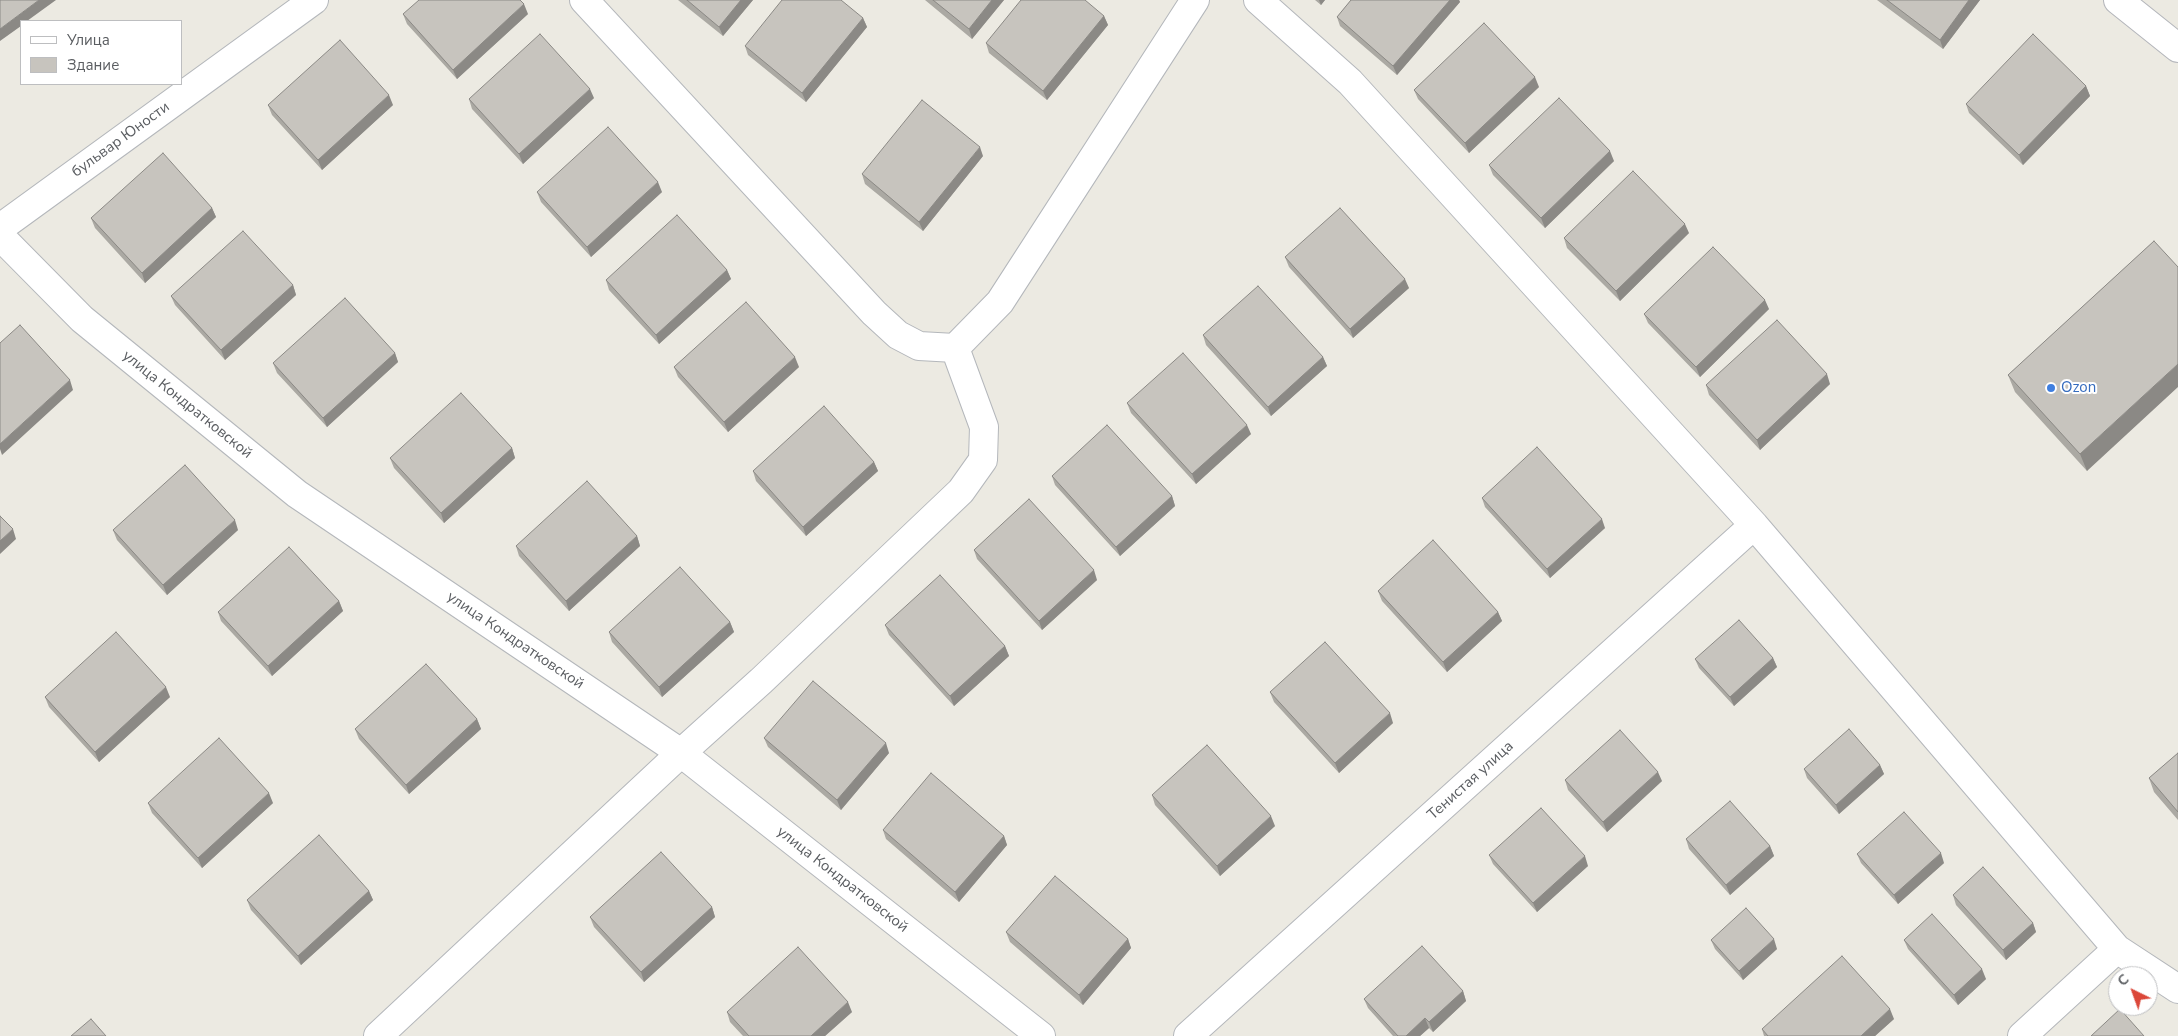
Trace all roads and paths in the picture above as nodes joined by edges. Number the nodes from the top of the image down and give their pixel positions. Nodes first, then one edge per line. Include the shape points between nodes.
1 (314, 0) edge
2 (584, 0) edge
3 (1195, 0) edge
4 (1258, 0) edge
5 (2118, 0) edge
6 (2178, 48) edge
7 (0, 228) edge
8 (0, 236) edge
9 (955, 348) junction
10 (1754, 525) junction
11 (681, 753) junction
12 (2117, 949) junction
13 (2178, 989) edge
14 (378, 1036) edge
15 (1041, 1036) edge
16 (1188, 1036) edge
17 (2022, 1036) edge

1 - 7 street, бульвар Юности
2 - 9 street via 874,313 898,335 919,346
3 - 9 street via 1000,302
4 - 10 street via 1350,82
5 - 6 street
8 - 11 street, улица Кондратковской via 82,319 297,494
9 - 11 street via 984,427 983,460 960,491 761,682
10 - 12 street
10 - 16 street, Тенистая улица
11 - 14 street
11 - 15 street, улица Кондратковской
12 - 13 street
12 - 17 street

